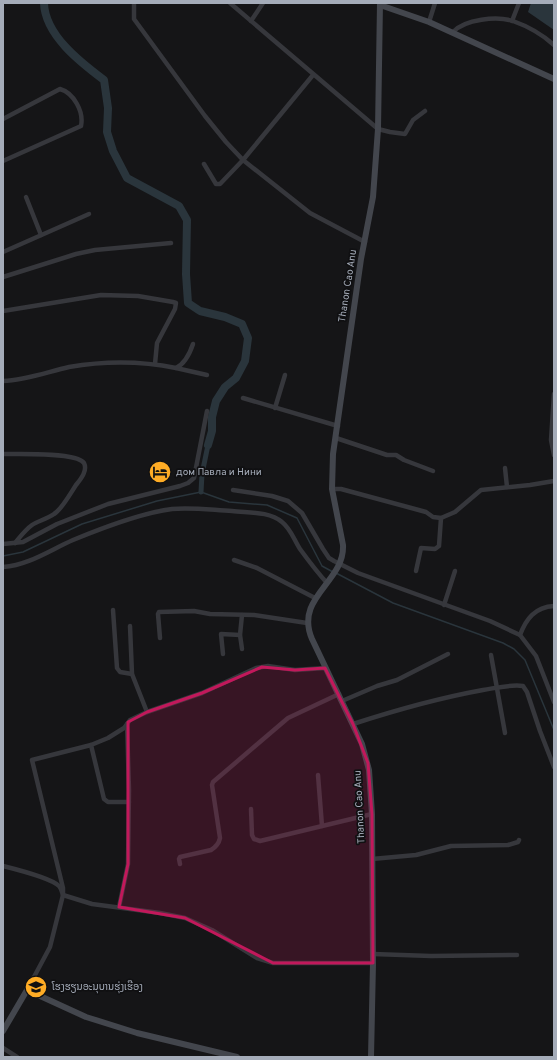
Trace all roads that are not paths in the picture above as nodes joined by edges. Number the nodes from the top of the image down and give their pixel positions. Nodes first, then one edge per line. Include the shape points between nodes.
1 (134, 3) edge
2 (230, 3) edge
3 (263, 3) edge
4 (435, 3) edge
5 (519, 3) edge
6 (380, 4) edge
7 (251, 21) junction
8 (512, 21) junction
9 (429, 22) junction
10 (453, 32) junction
11 (554, 45) edge
12 (314, 75) junction
13 (554, 78) edge
14 (425, 111) dead end
15 (3, 119) edge
16 (378, 129) junction
17 (243, 160) junction
18 (3, 161) edge
19 (204, 164) dead end
20 (26, 196) dead end
21 (89, 214) dead end
22 (41, 235) junction
23 (365, 242) junction
24 (171, 243) dead end
25 (3, 252) edge
26 (3, 277) edge
27 (3, 311) edge
28 (193, 344) dead end
29 (155, 364) junction
30 (176, 368) junction
31 (207, 375) dead end
32 (285, 375) dead end
33 (3, 381) edge
34 (554, 394) edge
35 (243, 398) dead end
36 (275, 408) junction
37 (207, 411) dead end
38 (338, 426) junction
39 (336, 438) junction
40 (3, 454) edge
41 (554, 455) edge
42 (505, 468) dead end
43 (433, 471) dead end
44 (554, 481) edge
45 (506, 487) junction
46 (332, 489) junction
47 (233, 490) dead end
48 (442, 518) junction
49 (15, 543) junction
50 (3, 544) edge
51 (234, 560) dead end
52 (338, 566) junction
53 (3, 567) edge
54 (416, 571) dead end
55 (455, 571) dead end
56 (326, 583) junction
57 (315, 598) junction
58 (444, 605) junction
59 (554, 606) edge
60 (113, 610) dead end
61 (242, 615) junction
62 (308, 623) junction
63 (130, 626) dead end
64 (240, 635) junction
65 (520, 635) junction
66 (160, 638) dead end
67 (242, 649) dead end
68 (223, 654) dead end
69 (448, 654) dead end
70 (491, 655) dead end
71 (325, 668) junction
72 (132, 674) junction
73 (497, 688) junction
74 (339, 694) junction
75 (342, 702) junction
76 (554, 702) edge
77 (146, 712) junction
78 (127, 724) junction
79 (353, 724) junction
80 (505, 733) dead end
81 (91, 745) junction
82 (554, 767) edge
83 (318, 775) dead end
84 (129, 802) junction
85 (251, 809) dead end
86 (372, 814) junction
87 (322, 826) junction
88 (520, 840) dead end
89 (372, 859) junction
90 (180, 864) dead end
91 (3, 866) edge
92 (63, 895) junction
93 (119, 907) junction
94 (373, 954) junction
95 (517, 955) dead end
96 (373, 963) junction
97 (27, 990) junction
98 (3, 1031) edge
99 (3, 1048) edge
100 (17, 1057) edge
101 (237, 1057) edge
102 (371, 1057) edge

1 - 17 street via 134,19 226,142
2 - 7 street
3 - 7 street
4 - 9 street
5 - 8 street
6 - 9 street
6 - 16 street, Thanon Cao Anu
7 - 12 street
8 - 10 street via 475,21
8 - 11 street via 546,38
9 - 10 street
10 - 13 street
12 - 16 street
12 - 17 street
14 - 16 street via 413,120 405,134
15 - 18 street via 60,89 72,96 79,106 82,122 81,126
16 - 23 street, Thanon Cao Anu via 373,198
17 - 19 street via 220,184 216,184 212,179
17 - 23 street via 310,212
20 - 22 street
21 - 22 street
22 - 25 street
23 - 38 street, Thanon Cao Anu
24 - 26 street via 95,250
27 - 29 street via 101,295 138,296 176,303 157,343
28 - 30 street via 191,352
29 - 30 street
29 - 33 street via 96,364
30 - 31 street
32 - 36 street
34 - 41 street via 551,440
35 - 36 street
36 - 38 street
37 - 49 street via 192,481 108,504 57,524 23,542
38 - 39 street, Thanon Cao Anu
39 - 43 street via 387,455 396,455
39 - 46 street, Thanon Cao Anu
40 - 49 street via 70,457 80,460 85,469 55,514 32,525
42 - 45 street
44 - 45 street
45 - 48 street via 479,491 455,512
46 - 48 street via 341,489
46 - 52 street, Thanon Cao Anu via 344,553
47 - 52 street via 288,501 302,513 329,558
48 - 54 street via 439,546 435,549 422,548
49 - 50 street
51 - 57 street via 257,568
52 - 56 street, Thanon Cao Anu
52 - 58 street
53 - 56 street via 26,562 88,534 150,514 171,509 212,510 265,514 282,521
55 - 58 street
56 - 57 street, Thanon Cao Anu
57 - 62 street, Thanon Cao Anu
58 - 65 street via 490,621
59 - 65 street via 537,610 531,615
60 - 72 street via 117,668 120,672
61 - 62 street
61 - 64 street
61 - 66 street via 194,611 160,612
62 - 71 street, Thanon Cao Anu via 310,635
63 - 72 street
64 - 67 street
64 - 68 street via 221,634
65 - 76 street via 536,656
69 - 75 street via 397,680
70 - 73 street
71 - 74 street, Thanon Cao Anu
71 - 77 street via 295,670 275,666 262,667 202,693
72 - 77 street
73 - 79 street via 400,708
73 - 80 street
73 - 82 street via 525,688
74 - 75 street, Thanon Cao Anu
74 - 90 street via 288,718 213,782 220,841 211,850 180,857
75 - 79 street, Thanon Cao Anu
77 - 78 street
78 - 81 street via 108,738
78 - 84 street
79 - 86 street, Thanon Cao Anu via 368,763
81 - 84 street via 104,799 108,802
81 - 92 street via 34,759 32,762 63,882
83 - 87 street
84 - 93 street via 128,864
85 - 87 street via 252,835 260,841
86 - 87 street
86 - 89 street, Thanon Cao Anu
88 - 89 street via 508,844 451,846 416,855
89 - 94 street, Thanon Cao Anu
91 - 92 street via 30,873 56,884
92 - 93 street via 92,904
92 - 97 street via 50,947
93 - 96 street via 185,918 212,930 257,958 273,963
94 - 95 street
94 - 96 street, Thanon Cao Anu
96 - 102 street, Thanon Cao Anu
97 - 98 street
97 - 101 street via 86,1017 132,1032
99 - 100 street

